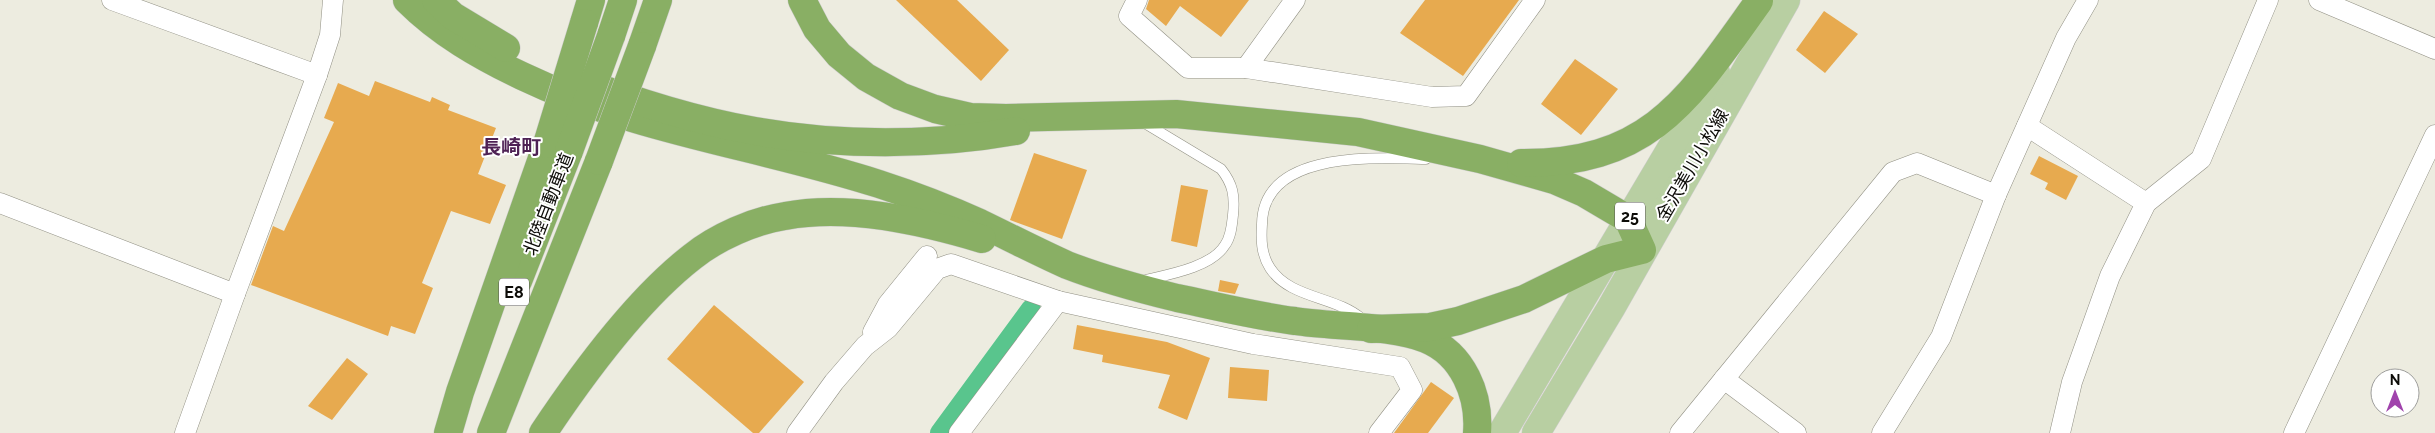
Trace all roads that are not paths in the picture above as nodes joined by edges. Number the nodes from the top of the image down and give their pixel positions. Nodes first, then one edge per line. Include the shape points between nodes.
1 (112, 0) edge
2 (333, 0) edge
3 (407, 0) edge
4 (436, 0) edge
5 (624, 0) edge
6 (658, 0) edge
7 (802, 0) edge
8 (1137, 0) edge
9 (1295, 0) edge
10 (1535, 0) edge
11 (1786, 0) edge
12 (2088, 0) edge
13 (2268, 0) edge
14 (2319, 0) edge
15 (1760, 1) edge
16 (587, 12) edge
17 (2435, 49) edge
18 (1246, 68) junction
19 (317, 75) junction
20 (1130, 114) junction
21 (1093, 115) junction
22 (2027, 126) junction
23 (2435, 135) edge
24 (558, 147) junction
25 (1480, 159) junction
26 (1996, 195) junction
27 (2146, 202) junction
28 (0, 203) edge
29 (1628, 219) junction
30 (1642, 250) junction
31 (927, 256) dead end
32 (1606, 258) junction
33 (1067, 265) junction
34 (1126, 286) junction
35 (235, 294) junction
36 (1058, 302) junction
37 (1371, 329) junction
38 (865, 346) junction
39 (1724, 379) junction
40 (185, 433) edge
41 (448, 433) edge
42 (456, 433) edge
43 (491, 433) edge
44 (543, 433) edge
45 (797, 433) edge
46 (959, 433) edge
47 (1379, 433) edge
48 (1477, 433) edge
49 (1502, 433) edge
50 (1536, 433) edge
51 (1680, 433) edge
52 (1796, 433) edge
53 (1882, 433) edge
54 (2060, 433) edge
55 (2294, 433) edge

1 - 19 street
2 - 19 street via 330,35
3 - 33 highway via 457,41 491,61 596,108 652,126 823,167 880,185 970,219
4 - 21 highway via 453,16 485,36 556,72 644,103 756,131 860,140 921,141 996,134
5 - 24 highway, 北陸自動車道 / E8, bridge via 611,36
6 - 43 highway, 北陸自動車道 / E8, bridge via 600,161
7 - 21 highway via 817,29 839,55 866,77 900,96 970,117
8 - 18 street via 1129,16 1188,68
9 - 18 street
10 - 18 street via 1466,96 1432,97
11 - 30 main road, 金沢美川小松線 / 25
12 - 22 street via 2066,38
13 - 27 street via 2201,159
14 - 17 street
15 - 25 highway via 1681,104 1637,138 1616,148 1567,161
15 - 29 main road, 25
16 - 24 highway, bridge
19 - 35 street
20 - 21 highway
20 - 25 highway via 1176,114 1326,127
20 - 34 lane via 1221,169 1231,180 1235,199 1229,237 1219,252 1199,265
22 - 26 street
22 - 27 street
23 - 55 street
24 - 41 highway via 460,392
24 - 42 highway, 北陸自動車道 / E8 via 506,313
25 - 29 highway via 1554,180 1608,205
25 - 37 lane via 1378,158 1336,162 1302,169 1287,176 1270,192 1262,213 1262,249 1270,268 1291,287 1347,310
26 - 39 street via 1917,164 1893,172
26 - 53 street via 1941,337
27 - 54 street via 2110,276 2072,382
28 - 35 street
29 - 30 highway
29 - 32 main road, 25
30 - 32 highway
30 - 50 main road, 金沢美川小松線 / 25
31 - 38 street via 888,304
32 - 37 highway via 1524,299 1481,314 1430,327
32 - 49 main road, 25
33 - 34 highway
33 - 44 highway via 941,228 848,213 798,214 751,226 693,257 666,281 592,366
34 - 37 highway via 1293,321
35 - 40 street
36 - 38 street via 952,264 937,269 888,328
36 - 46 street
36 - 47 street via 1262,346 1400,367 1412,390
37 - 48 highway via 1427,339 1458,363 1475,400
38 - 45 street
39 - 51 street
39 - 52 street

